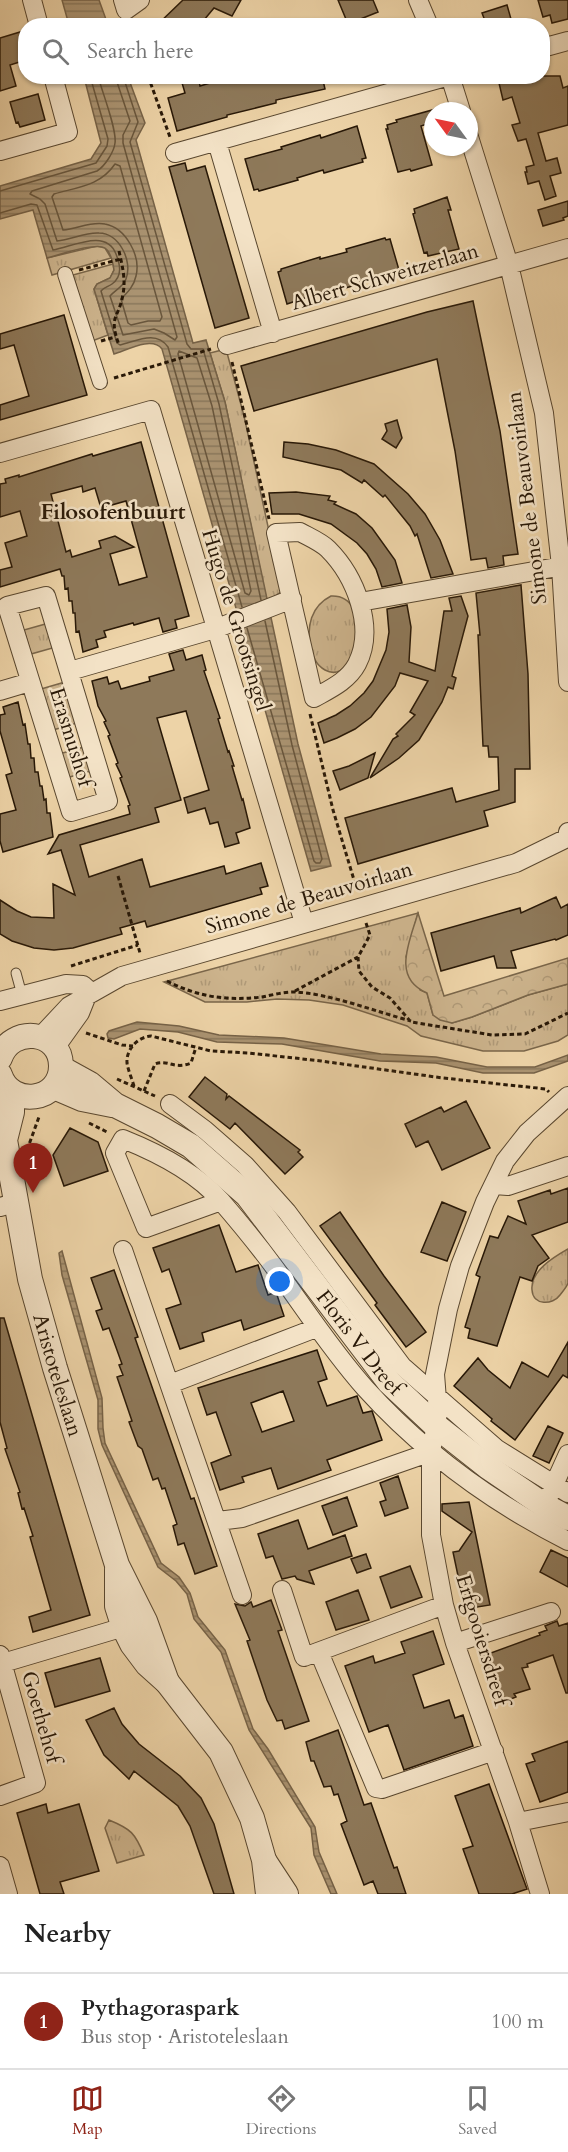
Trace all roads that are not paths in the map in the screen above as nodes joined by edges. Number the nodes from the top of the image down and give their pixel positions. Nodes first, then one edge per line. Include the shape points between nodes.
1 (32, 0) edge
2 (123, 0) edge
3 (140, 0) edge
4 (418, 0) edge
5 (37, 18) edge
6 (426, 18) edge
7 (568, 41) edge
8 (550, 46) edge
9 (55, 84) edge
10 (421, 84) edge
11 (452, 84) edge
12 (458, 102) edge
13 (217, 142) junction
14 (0, 151) edge
15 (175, 153) road end
16 (475, 156) edge
17 (568, 248) edge
18 (509, 265) junction
19 (66, 274) dead end
20 (273, 333) junction
21 (227, 345) road end
22 (100, 382) dead end
23 (0, 453) edge
24 (565, 565) edge
25 (292, 598) junction
26 (360, 602) junction
27 (215, 629) junction
28 (70, 671) junction
29 (30, 682) junction
30 (568, 682) edge
31 (0, 691) edge
32 (568, 832) edge
33 (304, 923) junction
34 (16, 973) dead end
35 (22, 995) junction
36 (89, 995) junction
37 (0, 1001) edge
38 (2, 1047) edge
39 (53, 1060) junction
40 (14, 1088) edge
41 (563, 1099) edge
42 (170, 1104) road end
43 (568, 1166) edge
44 (494, 1185) junction
45 (10, 1196) edge
46 (221, 1201) junction
47 (123, 1250) dead end
48 (316, 1328) junction
49 (170, 1384) junction
50 (437, 1397) junction
51 (436, 1426) junction
52 (431, 1452) junction
53 (568, 1454) edge
54 (556, 1495) edge
55 (568, 1518) edge
56 (218, 1521) junction
57 (568, 1541) edge
58 (282, 1590) dead end
59 (242, 1595) dead end
60 (444, 1605) junction
61 (551, 1612) dead end
62 (134, 1624) junction
63 (455, 1643) junction
64 (319, 1652) junction
65 (1, 1659) edge
66 (494, 1751) junction
67 (0, 1796) edge
68 (568, 1812) edge
69 (518, 1822) junction
70 (264, 1860) junction
71 (0, 1866) edge
72 (8, 1894) edge
73 (268, 1894) edge
74 (286, 1894) edge
75 (540, 1894) edge

1 - 5 street
2 - 3 street via 126,10
4 - 6 street
7 - 8 street
9 - 14 street via 68,132
10 - 13 street
11 - 12 street
13 - 15 street
13 - 20 street, Albert Schweitzerlaan
16 - 18 street, Simone de Beauvoirlaan
17 - 18 street, Albert Schweitzerlaan
18 - 20 street, Albert Schweitzerlaan
18 - 24 street, Simone de Beauvoirlaan via 544,413
19 - 22 street
20 - 21 street, Albert Schweitzerlaan
23 - 27 street, Hugo de Grootsingel via 151,410
24 - 26 street
24 - 30 street, Simone de Beauvoirlaan
25 - 26 street via 276,533 300,532 327,547 344,568
25 - 26 street via 314,698 341,684 357,664 365,627
25 - 27 street, Erasmushof
27 - 28 street, Erasmushof
27 - 33 street, Hugo de Grootsingel
28 - 29 street, Erasmushof via 46,596 7,606
28 - 29 street, Erasmushof via 108,801 71,812
29 - 31 street, Erasmushof
32 - 33 street, Simone de Beauvoirlaan via 567,838 516,864
33 - 36 street, Simone de Beauvoirlaan via 144,968
34 - 35 lane
35 - 36 street via 66,984 83,985
35 - 37 street
36 - 39 street
38 - 39 street via 23,1036
39 - 40 street via 44,1095
39 - 51 street, Floris V Dreef via 82,1099 115,1105 157,1126 191,1146 247,1195 389,1382
40 - 45 street, Aristoteleslaan
41 - 44 street, Erfgooiersdreef via 526,1133 505,1161
42 - 50 street, Floris V Dreef via 244,1165 287,1212 402,1366
43 - 44 street via 508,1186
44 - 50 street, Erfgooiersdreef via 460,1266 448,1309 435,1374
45 - 62 street, Aristoteleslaan via 55,1368
46 - 46 street, Floris V Dreef via 210,1188 173,1162 123,1139 115,1153 146,1228
46 - 48 street, Floris V Dreef via 257,1244
47 - 49 street
48 - 49 street
48 - 52 street, Floris V Dreef via 366,1389
49 - 56 street
50 - 51 street, Erfgooiersdreef
50 - 54 street, Floris V Dreef
51 - 52 street, Erfgooiersdreef
51 - 54 street, Floris V Dreef via 488,1467
52 - 56 street via 242,1518
52 - 57 street, Floris V Dreef
52 - 60 street, Erfgooiersdreef via 431,1535
53 - 54 street
54 - 55 street, Floris V Dreef
56 - 59 street
58 - 64 street via 304,1657
60 - 63 street, Erfgooiersdreef
60 - 64 street
61 - 63 street
62 - 65 street, Goethehof
62 - 70 street, Aristoteleslaan via 167,1682 221,1752 252,1818
63 - 66 street, Erfgooiersdreef
64 - 66 street via 376,1788
65 - 67 street, Goethehof via 36,1783
66 - 69 street, Erfgooiersdreef
68 - 69 street
69 - 75 street, Erfgooiersdreef
70 - 73 street, Aristoteleslaan
70 - 74 street, Aristoteleslaan
71 - 72 street

